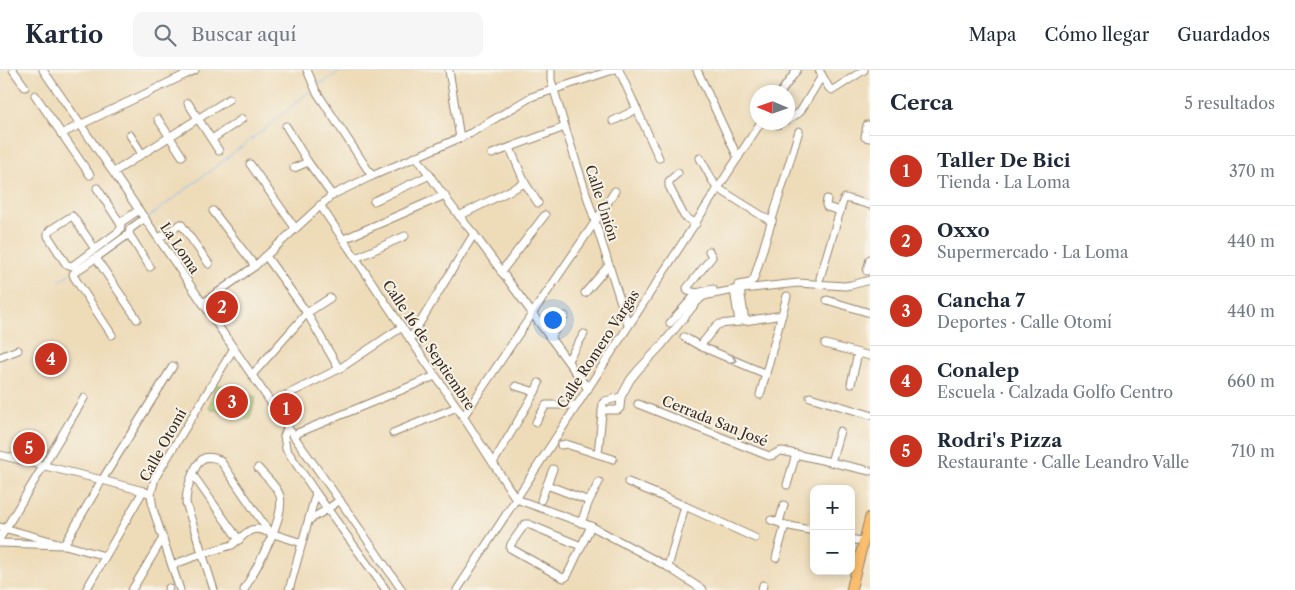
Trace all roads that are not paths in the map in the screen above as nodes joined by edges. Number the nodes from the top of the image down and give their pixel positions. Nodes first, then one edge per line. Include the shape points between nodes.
1 (13, 70) edge
2 (43, 70) edge
3 (194, 70) edge
4 (450, 70) edge
5 (551, 70) edge
6 (612, 70) edge
7 (619, 70) edge
8 (697, 70) edge
9 (797, 70) edge
10 (864, 70) edge
11 (308, 72) edge
12 (598, 72) edge
13 (820, 73) edge
14 (786, 85) edge
15 (25, 87) dead end
16 (554, 88) junction
17 (35, 95) dead end
18 (229, 99) dead end
19 (188, 103) dead end
20 (637, 109) junction
21 (795, 115) edge
22 (158, 119) dead end
23 (198, 119) junction
24 (242, 119) dead end
25 (613, 120) dead end
26 (81, 125) junction
27 (867, 125) dead end
28 (286, 126) dead end
29 (565, 127) junction
30 (757, 130) edge
31 (799, 131) dead end
32 (61, 134) junction
33 (130, 135) dead end
34 (169, 137) junction
35 (867, 137) edge
36 (460, 138) junction
37 (212, 140) junction
38 (510, 148) junction
39 (219, 151) dead end
40 (142, 154) junction
41 (492, 154) dead end
42 (182, 156) dead end
43 (416, 156) junction
44 (659, 158) dead end
45 (700, 158) dead end
46 (738, 158) junction
47 (308, 162) junction
48 (250, 164) dead end
49 (294, 168) dead end
50 (114, 172) junction
51 (678, 173) dead end
52 (90, 175) dead end
53 (372, 176) junction
54 (430, 176) junction
55 (525, 183) junction
56 (97, 188) dead end
57 (719, 189) junction
58 (615, 191) dead end
59 (332, 195) junction
60 (445, 195) junction
61 (827, 199) dead end
62 (374, 201) dead end
63 (538, 203) dead end
64 (320, 204) junction
65 (870, 206) edge
66 (139, 210) junction
67 (213, 211) dead end
68 (840, 211) junction
69 (544, 215) dead end
70 (458, 216) junction
71 (145, 218) junction
72 (595, 222) junction
73 (772, 222) junction
74 (120, 223) junction
75 (696, 224) junction
76 (294, 229) junction
77 (129, 234) junction
78 (474, 234) junction
79 (405, 236) dead end
80 (159, 238) junction
81 (344, 240) junction
82 (95, 249) junction
83 (709, 251) dead end
84 (266, 256) junction
85 (97, 257) junction
86 (356, 258) junction
87 (870, 259) edge
88 (210, 264) dead end
89 (609, 265) junction
90 (255, 266) junction
91 (150, 267) dead end
92 (867, 271) dead end
93 (501, 272) junction
94 (820, 278) dead end
95 (870, 280) edge
96 (752, 284) junction
97 (737, 289) junction
98 (585, 293) dead end
99 (696, 293) junction
100 (787, 296) dead end
101 (330, 298) dead end
102 (828, 300) dead end
103 (203, 303) junction
104 (308, 313) junction
105 (870, 313) edge
106 (532, 314) junction
107 (565, 316) dead end
108 (782, 316) junction
109 (137, 319) dead end
110 (670, 323) dead end
111 (628, 325) junction
112 (402, 327) junction
113 (584, 334) dead end
114 (112, 335) dead end
115 (684, 337) dead end
116 (550, 338) junction
117 (410, 339) junction
118 (825, 344) dead end
119 (700, 346) junction
120 (234, 348) junction
121 (18, 350) dead end
122 (858, 352) junction
123 (870, 356) edge
124 (0, 357) edge
125 (568, 360) junction
126 (173, 366) dead end
127 (339, 369) junction
128 (766, 374) junction
129 (252, 375) junction
130 (435, 376) junction
131 (539, 383) dead end
132 (851, 384) dead end
133 (516, 386) dead end
134 (588, 389) junction
135 (535, 392) junction
136 (760, 395) dead end
137 (621, 397) junction
138 (810, 397) dead end
139 (84, 398) dead end
140 (272, 402) junction
141 (638, 404) dead end
142 (577, 405) junction
143 (457, 407) junction
144 (602, 410) junction
145 (870, 415) edge
146 (464, 417) junction
147 (536, 422) dead end
148 (288, 426) junction
149 (840, 431) dead end
150 (393, 433) dead end
151 (293, 435) junction
152 (561, 445) dead end
153 (598, 454) junction
154 (796, 454) junction
155 (0, 455) edge
156 (613, 459) dead end
157 (831, 462) junction
158 (493, 463) junction
159 (43, 466) junction
160 (258, 468) dead end
161 (553, 469) dead end
162 (870, 470) edge
163 (193, 475) junction
164 (102, 480) junction
165 (599, 482) dead end
166 (628, 482) dead end
167 (547, 485) junction
168 (787, 485) dead end
169 (143, 491) junction
170 (316, 493) junction
171 (150, 494) junction
172 (516, 499) junction
173 (340, 500) junction
174 (541, 500) dead end
175 (589, 501) junction
176 (784, 505) dead end
177 (685, 506) junction
178 (328, 509) junction
179 (870, 517) edge
180 (309, 520) junction
181 (771, 520) dead end
182 (581, 523) junction
183 (782, 524) junction
184 (3, 528) edge
185 (594, 528) junction
186 (810, 530) edge
187 (271, 533) junction
188 (0, 538) edge
189 (163, 538) junction
190 (755, 538) dead end
191 (239, 540) junction
192 (855, 540) edge
193 (864, 542) junction
194 (0, 543) edge
195 (302, 543) junction
196 (64, 545) junction
197 (581, 546) junction
198 (202, 554) junction
199 (105, 556) junction
200 (776, 558) dead end
201 (383, 562) junction
202 (172, 565) junction
203 (668, 567) junction
204 (371, 569) junction
205 (86, 590) edge
206 (132, 590) edge
207 (180, 590) edge
208 (214, 590) edge
209 (244, 590) edge
210 (289, 590) edge
211 (386, 590) edge
212 (402, 590) edge
213 (457, 590) edge
214 (703, 590) edge
215 (850, 590) edge

1 - 15 street
2 - 26 street, La Loma
3 - 26 street
4 - 36 street
5 - 16 street, Calle Unión
6 - 12 street
7 - 20 street
8 - 46 street
9 - 14 street
10 - 13 street via 833,90
11 - 53 street via 316,91
12 - 16 street
13 - 21 street via 800,112
16 - 29 street, Calle Unión
16 - 36 street via 531,96
17 - 32 street
18 - 23 street
19 - 23 street
20 - 25 street
20 - 44 street
22 - 34 street
23 - 34 street
23 - 37 street
24 - 37 street
26 - 32 street
26 - 50 street, La Loma
27 - 35 street
28 - 47 street
29 - 38 street
29 - 72 street, Calle Unión
30 - 46 street, Calle Romero Vargas
31 - 73 street
32 - 52 street
33 - 40 street
34 - 40 street
34 - 42 street
36 - 43 street
37 - 39 street
38 - 41 street
38 - 55 street
40 - 50 street
43 - 53 street
43 - 54 street
45 - 57 street via 713,184
46 - 57 street, Calle Romero Vargas
47 - 49 street
47 - 59 street
48 - 76 street
50 - 66 street, La Loma
51 - 75 street via 669,181 669,186 684,216
53 - 59 street
54 - 60 street
54 - 62 street
55 - 63 street
55 - 70 street
56 - 74 street
57 - 73 street
57 - 75 street, Calle Romero Vargas
58 - 72 street
59 - 64 street
60 - 70 street
60 - 81 street
61 - 68 street via 827,207
64 - 76 street
64 - 81 street, Calle 16 de Septiembre
65 - 68 street via 845,198
66 - 71 street, La Loma
66 - 74 street
67 - 90 street
68 - 94 street
69 - 93 street
70 - 78 street
71 - 77 street via 130,229
71 - 80 street, La Loma
72 - 89 street, Calle Unión
72 - 106 street
73 - 96 street
74 - 82 street via 121,229
75 - 111 street, Calle Romero Vargas
76 - 84 street
77 - 85 street
77 - 91 street
78 - 93 street
78 - 117 street
79 - 86 street
80 - 88 street via 181,224
80 - 103 street, La Loma
81 - 86 street, Calle 16 de Septiembre
82 - 82 street via 68,266 48,233 72,216
83 - 99 street via 712,257 687,288
84 - 90 street
84 - 104 street
85 - 109 street
85 - 114 street via 73,274
86 - 112 street, Calle 16 de Septiembre
87 - 92 street
89 - 98 street
89 - 111 street, Calle Unión
90 - 103 street
93 - 106 street
95 - 96 street via 839,286 802,282
96 - 97 street
96 - 99 street
97 - 108 street via 745,321
97 - 119 street via 739,322 716,326
97 - 137 street via 702,297 638,370
99 - 110 street
100 - 108 street
101 - 104 street
102 - 105 street
103 - 120 street, La Loma
104 - 127 street
104 - 129 street
106 - 116 street
106 - 146 street
107 - 116 street
108 - 128 street
111 - 134 street, Calle Romero Vargas
112 - 117 street, Calle 16 de Septiembre
112 - 127 street
113 - 125 street
115 - 119 street
116 - 125 street
117 - 130 street, Calle 16 de Septiembre
118 - 122 street
119 -> 128 street
120 - 129 street, La Loma
120 - 171 street, Calle Otomí via 155,478
121 - 124 street
122 - 123 street
122 - 132 street
125 - 134 street
126 - 164 street
127 - 140 street
128 - 136 street
129 - 140 street, La Loma
130 - 143 street, Calle 16 de Septiembre
130 - 151 street
131 - 135 street
133 - 135 street
134 - 142 street, Calle Romero Vargas
135 - 158 street
137 - 144 street via 604,402
137 - 144 street via 619,409
138 - 145 street
139 - 159 street
140 - 148 street, La Loma
141 - 154 street, Cerrada San José via 769,456 780,451
142 - 147 street via 546,405
142 - 172 street, Calle Romero Vargas
143 - 146 street, Calle 16 de Septiembre
143 - 150 street
144 - 153 street
146 - 158 street, Calle 16 de Septiembre
148 - 151 street, La Loma
148 - 170 street via 284,432 286,448
149 - 157 street
151 - 173 street, La Loma
152 - 153 street
153 - 156 street
154 - 157 street, Cerrada San José
154 - 168 street
155 - 159 street
157 - 162 street, Cerrada San José
158 - 172 street, Calle 16 de Septiembre
159 - 164 street
159 - 184 street
160 - 187 street via 280,494 280,508
161 - 167 street
163 - 187 street via 204,458 220,460
163 - 191 street
163 - 198 street via 186,503
164 - 169 street
164 - 196 street
165 - 175 street
166 - 177 street
167 - 174 street
167 - 175 street
169 - 171 street
169 - 199 street
170 - 178 street
170 - 180 street
171 - 189 street, Calle Otomí
172 - 182 street
172 - 213 street, Calle Romero Vargas
173 - 178 street
173 - 201 street, La Loma
175 - 182 street
176 - 183 street
177 - 190 street
177 - 203 street
178 - 180 street
178 - 204 street
179 - 193 main road
180 - 195 street
181 - 183 street
182 - 185 street
183 - 186 street
183 - 200 street
184 - 188 street
184 - 196 street
185 - 197 street
185 - 203 street
187 - 191 street via 251,530
187 - 195 street
187 - 209 street
189 - 202 street, Calle Otomí
189 - 206 street
191 - 198 street via 232,546
192 - 193 street
193 - 215 main road
194 - 196 street
195 - 210 street
196 - 199 street
197 - 197 street via 525,524 510,548 564,578 568,576
198 - 202 street
198 - 208 street
199 - 205 street
201 - 204 street
201 - 212 street, La Loma
202 - 207 street, Calle Otomí
203 - 214 street
204 - 211 street

